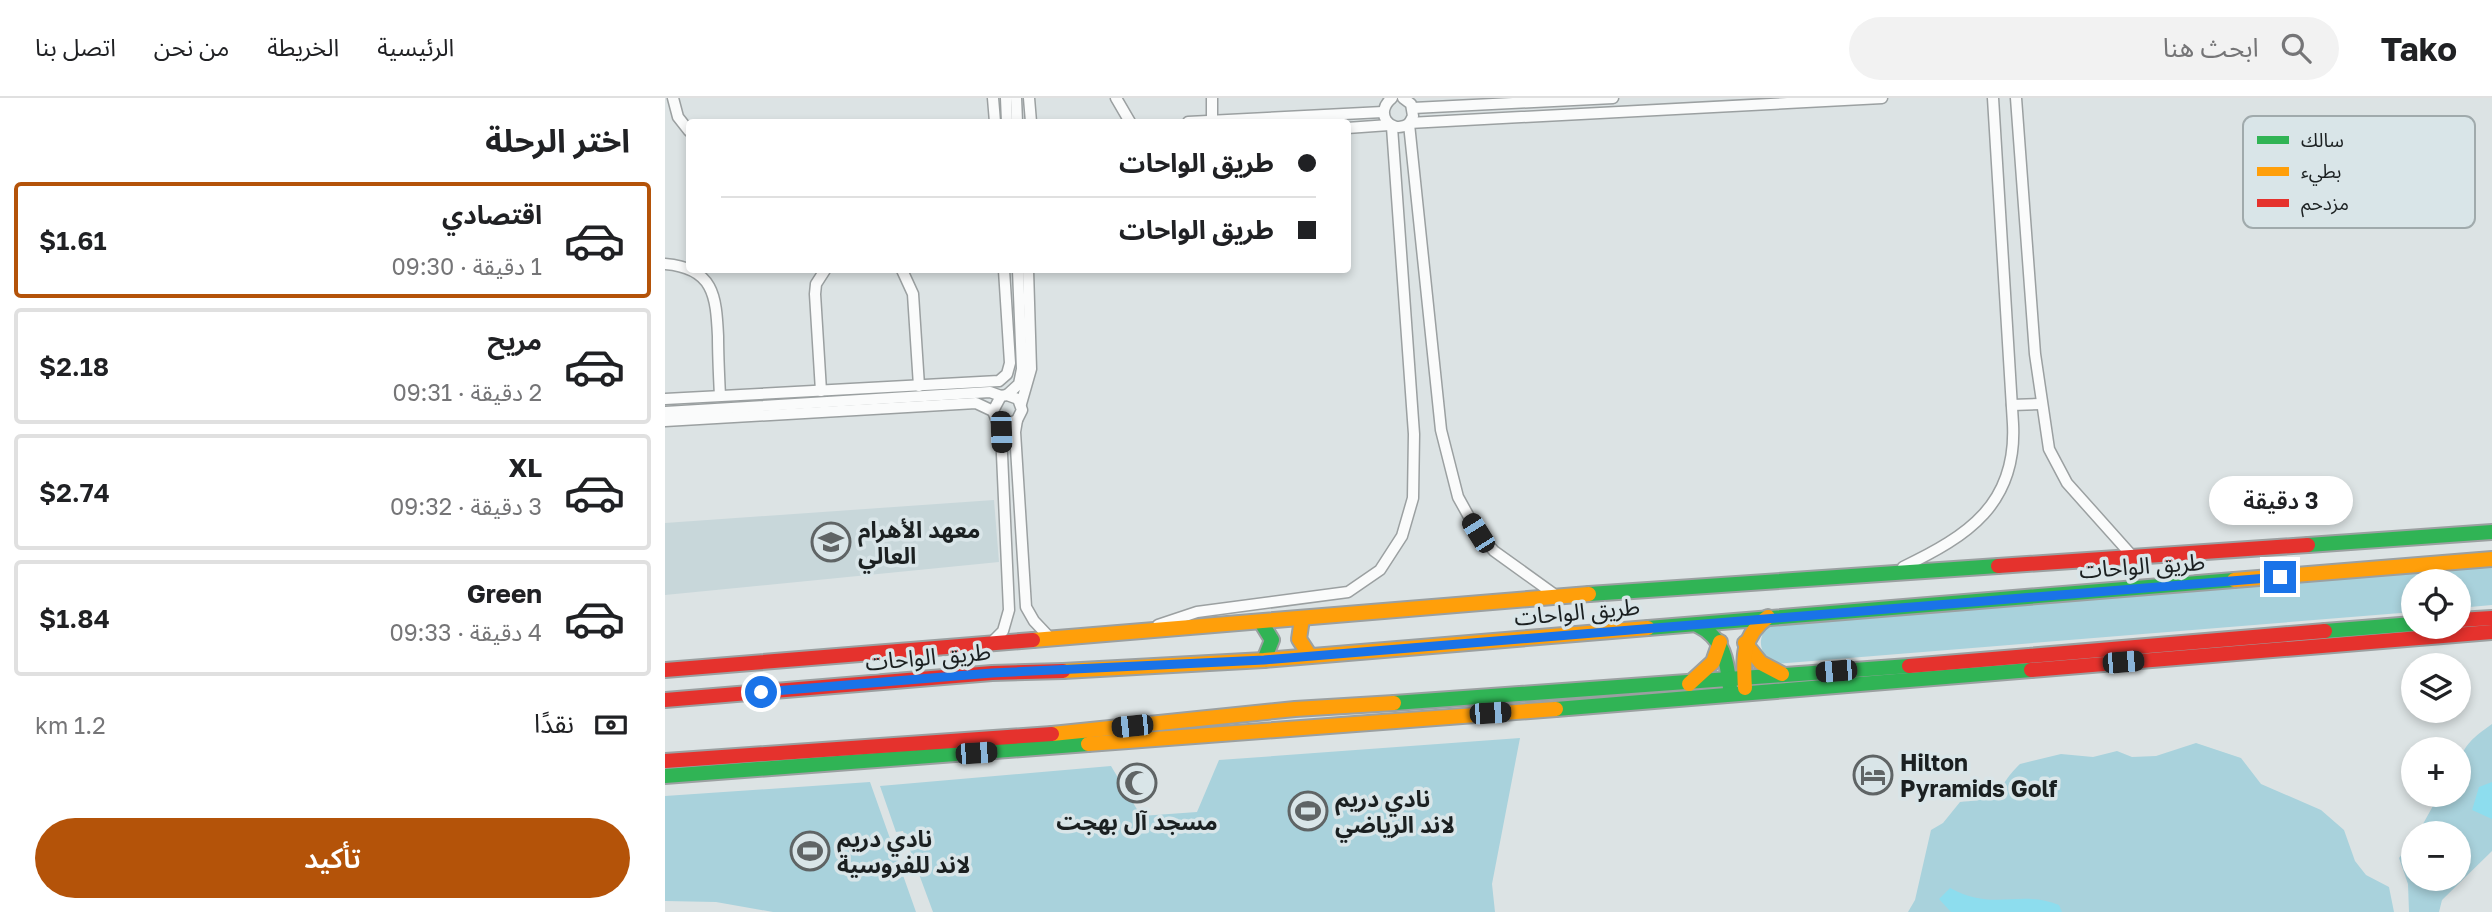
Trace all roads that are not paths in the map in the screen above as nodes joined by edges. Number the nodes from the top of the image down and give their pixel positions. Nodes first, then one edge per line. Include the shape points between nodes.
1 (673, 98) edge
2 (993, 98) edge
3 (1006, 98) edge
4 (1016, 98) edge
5 (1029, 98) edge
6 (1116, 98) edge
7 (1212, 98) edge
8 (1392, 98) edge
9 (1422, 98) edge
10 (1453, 98) edge
11 (1613, 98) edge
12 (1882, 98) edge
13 (1993, 98) edge
14 (2016, 98) edge
15 (1599, 99) edge
16 (1839, 99) edge
17 (1498, 101) edge
18 (1410, 102) edge
19 (1434, 108) junction
20 (1383, 112) junction
21 (1599, 114) junction
22 (2016, 116) junction
23 (1994, 117) junction
24 (995, 119) edge
25 (1007, 119) edge
26 (1017, 119) edge
27 (1031, 119) edge
28 (1129, 119) edge
29 (1212, 119) edge
30 (1250, 119) edge
31 (1409, 123) junction
32 (1435, 124) junction
33 (1391, 126) junction
34 (686, 127) edge
35 (1351, 128) edge
36 (665, 264) edge
37 (686, 269) edge
38 (694, 273) edge
39 (823, 273) edge
40 (903, 273) edge
41 (1004, 273) edge
42 (1018, 273) edge
43 (1028, 273) edge
44 (919, 386) junction
45 (821, 391) junction
46 (869, 394) junction
47 (1004, 395) junction
48 (720, 396) junction
49 (670, 399) edge
50 (1021, 404) junction
51 (2041, 404) junction
52 (2012, 405) junction
53 (670, 412) edge
54 (996, 415) junction
55 (1017, 420) junction
56 (665, 421) edge
57 (1018, 481) junction
58 (1003, 482) junction
59 (1020, 509) junction
60 (1004, 510) junction
61 (2492, 532) edge
62 (2134, 558) junction
63 (2492, 559) edge
64 (1896, 570) junction
65 (1558, 597) junction
66 (1768, 617) junction
67 (1302, 619) junction
68 (1261, 622) junction
69 (1695, 624) junction
70 (2401, 625) edge
71 (2487, 625) edge
72 (1145, 632) junction
73 (1051, 640) junction
74 (1720, 642) junction
75 (1745, 643) junction
76 (989, 644) junction
77 (1310, 656) junction
78 (2099, 658) junction
79 (1264, 660) junction
80 (665, 670) edge
81 (1783, 675) junction
82 (1689, 684) junction
83 (1737, 687) junction
84 (1590, 690) junction
85 (1614, 696) junction
86 (665, 700) edge
87 (1592, 706) junction
88 (1302, 709) junction
89 (1304, 728) junction
90 (665, 761) edge
91 (665, 776) edge

1 - 34 street
2 - 24 street
3 - 25 street
4 - 26 street
5 - 27 street
6 - 28 street
7 - 29 street
8 - 20 street
9 - 18 street
10 - 19 street
11 - 15 street
12 - 16 street
13 - 23 street
14 - 22 street
15 - 17 street
15 - 21 street
16 - 21 street
17 - 19 street
18 - 19 street
18 - 31 street
19 - 32 street
20 - 30 street
20 - 33 street
21 - 32 street
22 - 23 street
22 - 51 street
23 - 52 street
31 - 32 street
31 - 33 street
31 - 65 street via 1441,430 1458,497 1494,551
33 - 35 street
33 - 72 street via 1415,434 1413,498 1402,536 1380,570 1348,593 1181,615
36 - 37 street
38 - 48 street via 716,297
39 - 45 street via 815,294
40 - 44 street via 913,293
41 - 44 street via 1007,374 993,383
42 - 47 street via 1022,369 1019,384
43 - 50 street via 1031,369
44 - 46 street
45 - 46 street
45 - 48 street
46 - 47 street
46 - 53 street
47 - 50 street
47 - 54 street
48 - 49 street
49 - 53 street
50 - 55 street
51 - 52 street
51 - 62 street via 2057,466
52 - 64 street via 2012,459 1989,510 1955,539
54 - 55 street via 1008,424
54 - 56 street via 976,403
54 - 58 street
55 - 57 street
57 - 58 street
57 - 59 street
58 - 60 street
59 - 60 street
59 - 73 street via 1027,607
60 - 76 street via 1009,616 1003,631
61 - 62 main road, طريق الواحات
62 - 64 main road, طريق الواحات
63 - 66 main road, طريق الواحات
64 - 65 main road, طريق الواحات
65 - 67 main road, طريق الواحات
66 - 69 main road, طريق الواحات
66 - 75 main road via 1751,630
67 - 68 main road, طريق الواحات
67 - 77 main road via 1299,639
68 - 72 main road, طريق الواحات
68 - 79 main road via 1272,640
69 - 74 main road
69 - 77 main road, طريق الواحات
70 - 78 main road
71 - 78 main road
72 - 73 main road, طريق الواحات
73 - 76 main road, طريق الواحات
74 - 82 main road via 1707,671
74 - 83 main road
75 - 81 main road via 1761,663
75 - 83 main road
76 - 80 main road, طريق الواحات
77 - 79 main road, طريق الواحات
78 - 81 main road
78 - 83 main road
79 - 86 main road, طريق الواحات via 992,673
81 - 83 main road
82 - 83 main road
82 - 85 main road
83 - 85 main road
84 - 85 main road
84 - 87 main road
84 - 88 main road
85 - 87 main road
87 - 89 main road
88 - 89 main road
88 - 90 main road via 1050,734
89 - 91 main road

